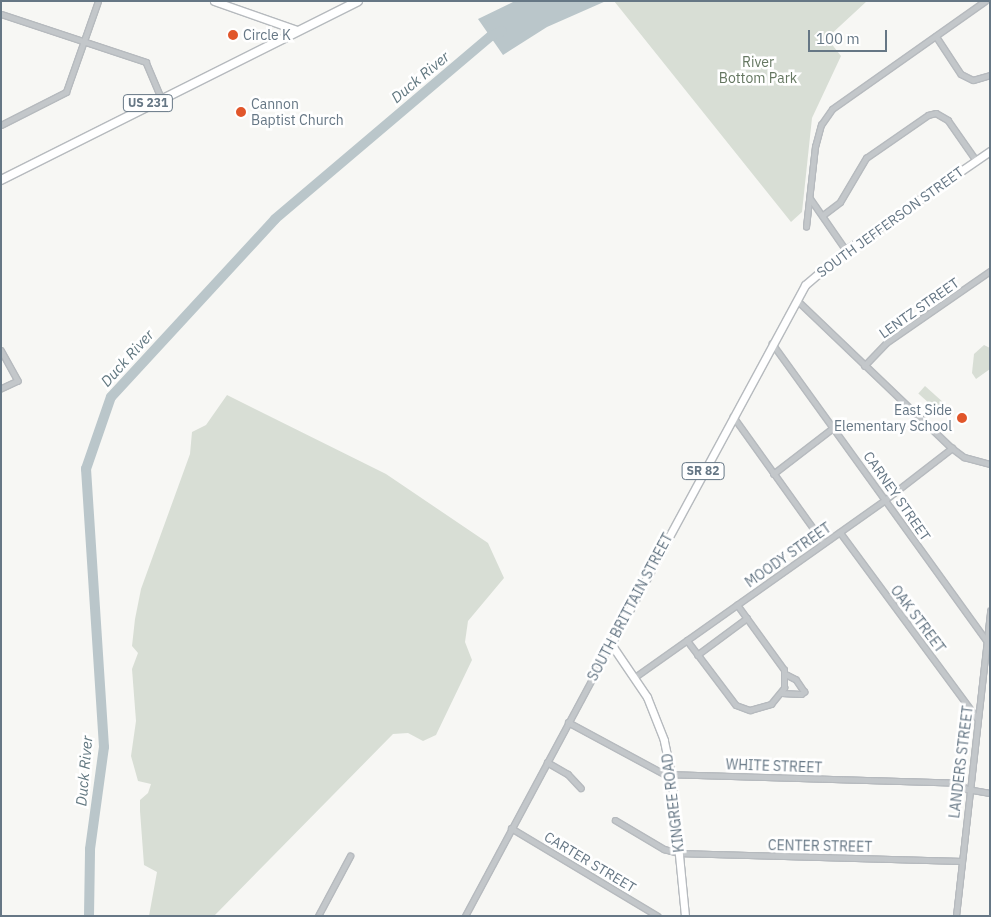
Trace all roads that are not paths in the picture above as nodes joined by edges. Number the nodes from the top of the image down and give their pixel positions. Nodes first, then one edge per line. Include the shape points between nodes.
1 (98, 1) edge
2 (214, 1) edge
3 (358, 1) edge
4 (985, 1) edge
5 (1, 14) edge
6 (297, 30) junction
7 (936, 36) junction
8 (85, 44) junction
9 (990, 75) edge
10 (161, 97) junction
11 (1, 125) edge
12 (990, 151) edge
13 (976, 160) junction
14 (1, 180) edge
15 (810, 198) junction
16 (823, 215) junction
17 (806, 227) dead end
18 (846, 250) junction
19 (990, 272) edge
20 (795, 298) junction
21 (772, 342) junction
22 (1, 350) edge
23 (864, 366) junction
24 (1, 389) edge
25 (732, 415) junction
26 (834, 427) junction
27 (952, 448) junction
28 (990, 464) edge
29 (773, 474) junction
30 (885, 500) junction
31 (840, 532) junction
32 (824, 543) junction
33 (737, 605) junction
34 (990, 611) edge
35 (747, 618) junction
36 (687, 640) junction
37 (986, 640) junction
38 (611, 644) junction
39 (697, 655) junction
40 (786, 675) junction
41 (635, 677) junction
42 (782, 693) junction
43 (978, 719) junction
44 (568, 722) junction
45 (547, 762) junction
46 (671, 774) junction
47 (581, 788) dead end
48 (968, 789) junction
49 (990, 793) edge
50 (615, 820) dead end
51 (511, 828) junction
52 (679, 854) junction
53 (350, 856) dead end
54 (960, 861) junction
55 (318, 916) edge
56 (465, 916) edge
57 (658, 916) edge
58 (685, 916) edge
59 (956, 916) edge

1 - 8 street
2 - 6 main road
3 - 6 highway, US 231
4 - 7 street
5 - 8 street
6 - 10 highway, US 231
7 - 9 street via 961,74 974,80
7 - 15 street via 832,109 821,125 815,147
8 - 10 street via 146,62
8 - 11 street via 66,92
10 - 14 highway, US 231
12 - 13 main road, SOUTH JEFFERSON STREET / SR 82
13 - 16 street via 948,120 936,113 928,115 866,158 840,202
13 - 18 main road, SOUTH JEFFERSON STREET / SR 82
15 - 16 street
15 - 17 street
16 - 18 street
18 - 20 main road, SOUTH JEFFERSON STREET / SR 82 via 816,274
19 - 23 street, LENTZ STREET via 886,343
20 - 21 main road, SOUTH BRITTAIN STREET / SR 82
20 - 23 street
21 - 25 main road, SOUTH BRITTAIN STREET / SR 82
21 - 26 street, CARNEY STREET
22 - 24 street via 18,381
23 - 27 street
25 - 29 street
25 - 38 main road, SOUTH BRITTAIN STREET / SR 82
26 - 29 street
26 - 30 street, CARNEY STREET
27 - 28 street via 964,457
27 - 30 street, MOODY STREET
29 - 32 street
30 - 31 street, MOODY STREET
30 - 37 street, CARNEY STREET
31 - 32 street, MOODY STREET
31 - 43 street, OAK STREET
32 - 33 street, MOODY STREET
33 - 35 street
33 - 36 street, MOODY STREET
34 - 37 street, LANDERS STREET
35 - 39 street
35 - 40 street via 782,664
36 - 39 street
36 - 41 street, MOODY STREET
37 - 43 street, LANDERS STREET
38 - 41 main road, KINGREE ROAD
38 - 44 street, SOUTH BRITTAIN STREET
39 - 42 street via 731,701 743,709 764,707
40 - 42 street
40 - 42 street via 796,680 804,692
41 - 46 main road, KINGREE ROAD via 660,726
43 - 48 street, LANDERS STREET
44 - 45 street, SOUTH BRITTAIN STREET
44 - 46 street, WHITE STREET via 653,770
45 - 47 street via 568,774
45 - 51 street, SOUTH BRITTAIN STREET
46 - 48 street, WHITE STREET via 959,784
46 - 52 main road, KINGREE ROAD
48 - 49 street, WHITE STREET
48 - 54 street, LANDERS STREET
50 - 52 street via 664,849
51 - 56 street, SOUTH BRITTAIN STREET
51 - 57 street, CARTER STREET
52 - 54 street, CENTER STREET
52 - 58 main road, KINGREE ROAD
53 - 55 street
54 - 59 street, LANDERS STREET

